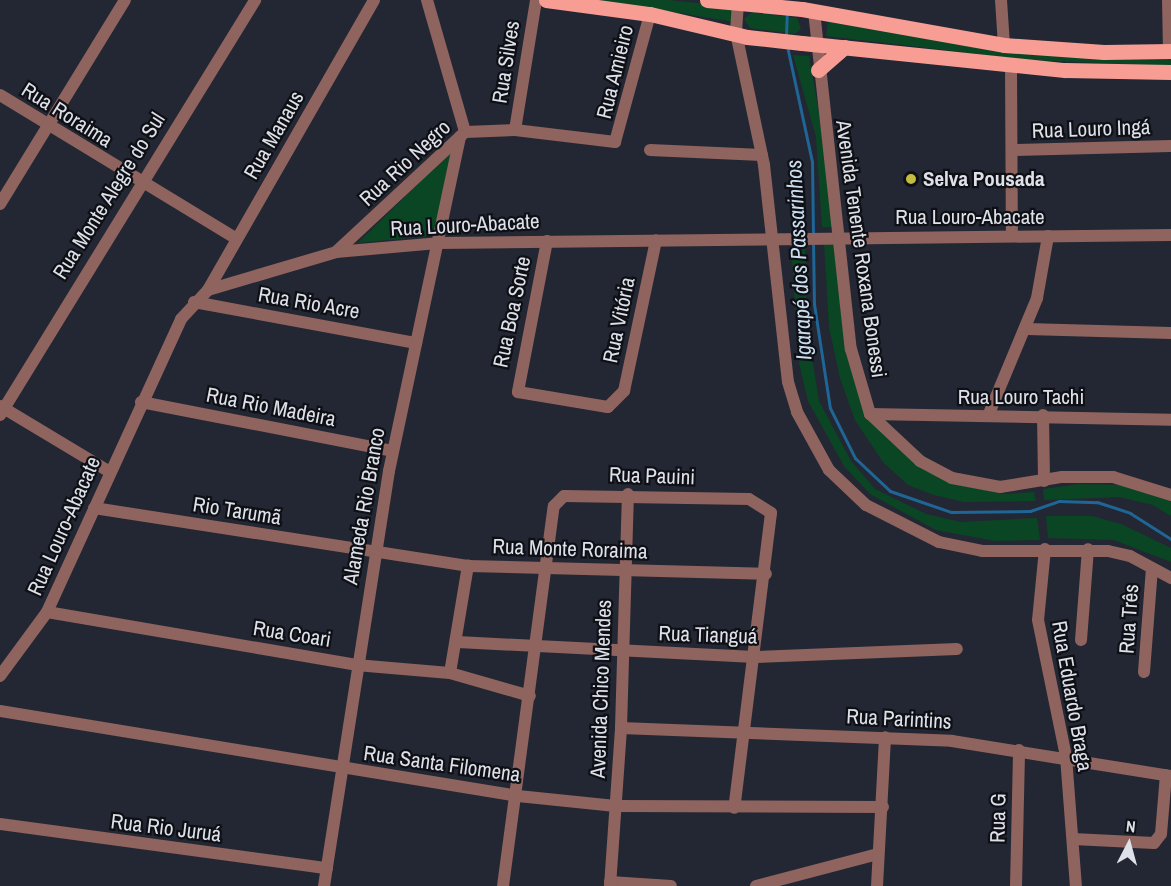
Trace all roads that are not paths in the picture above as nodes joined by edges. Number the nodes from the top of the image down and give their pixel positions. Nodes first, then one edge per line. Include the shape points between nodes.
1 (125, 0) edge
2 (255, 0) edge
3 (374, 0) edge
4 (427, 0) edge
5 (536, 0) edge
6 (546, 0) edge
7 (707, 0) edge
8 (1001, 0) edge
9 (1168, 0) edge
10 (743, 3) junction
11 (808, 10) junction
12 (651, 14) junction
13 (742, 35) junction
14 (809, 44) junction
15 (1004, 45) junction
16 (844, 46) junction
17 (1170, 51) edge
18 (1011, 66) junction
19 (818, 70) junction
20 (1171, 72) edge
21 (0, 95) edge
22 (48, 126) junction
23 (515, 130) junction
24 (462, 134) junction
25 (617, 141) joint
26 (1171, 146) edge
27 (650, 150) dead end
28 (1012, 150) junction
29 (762, 155) junction
30 (140, 183) junction
31 (0, 204) edge
32 (1171, 235) edge
33 (772, 236) junction
34 (832, 236) junction
35 (1048, 236) junction
36 (1012, 237) junction
37 (237, 239) junction
38 (656, 240) junction
39 (548, 241) junction
40 (438, 243) junction
41 (336, 252) junction
42 (208, 290) junction
43 (194, 302) junction
44 (1027, 329) junction
45 (1171, 333) edge
46 (416, 343) junction
47 (518, 392) joint
48 (141, 402) junction
49 (1, 410) edge
50 (870, 414) junction
51 (1043, 415) junction
52 (988, 416) junction
53 (1171, 420) edge
54 (392, 451) junction
55 (110, 472) junction
56 (1044, 481) junction
57 (628, 494) junction
58 (1171, 495) edge
59 (94, 508) junction
60 (1045, 549) junction
61 (1088, 549) junction
62 (374, 553) junction
63 (468, 566) junction
64 (547, 568) junction
65 (1152, 568) junction
66 (625, 570) junction
67 (766, 574) junction
68 (1171, 578) edge
69 (47, 612) junction
70 (1081, 640) dead end
71 (458, 642) junction
72 (538, 648) junction
73 (957, 649) dead end
74 (623, 651) junction
75 (754, 657) junction
76 (356, 665) junction
77 (1144, 672) dead end
78 (450, 674) junction
79 (0, 676) edge
80 (530, 696) junction
81 (0, 711) edge
82 (621, 728) junction
83 (745, 732) junction
84 (885, 737) junction
85 (1019, 750) junction
86 (1066, 757) junction
87 (339, 769) junction
88 (1169, 776) edge
89 (518, 796) junction
90 (615, 806) junction
91 (883, 807) junction
92 (734, 808) junction
93 (0, 824) edge
94 (1073, 839) junction
95 (878, 854) junction
96 (327, 868) junction
97 (610, 884) edge
98 (324, 886) edge
99 (502, 886) edge
100 (671, 886) edge
101 (756, 886) edge
102 (877, 886) edge
103 (1016, 886) edge
104 (1076, 886) edge

1 - 22 street
2 - 30 street, Rua Monte Alegre do Sul
3 - 37 street, Rua Manaus
4 - 24 street
5 - 23 street, Rua Silves
6 - 12 main road
7 - 10 main road
8 - 15 street
9 - 17 street
10 - 11 main road
10 - 13 street
11 - 14 street, Avenida Tenente Roxana Bonessi
11 - 15 main road
12 - 13 main road
12 - 25 street, Rua Amieiro
13 - 14 main road
13 - 29 street
14 - 16 main road
14 - 19 street, Avenida Tenente Roxana Bonessi
15 - 17 main road
16 - 18 main road
16 - 19 main road
18 - 20 main road
18 - 28 street, Rua Louro Ingá
19 - 34 street, Avenida Tenente Roxana Bonessi via 834,166
21 - 22 street, Rua Roraima
22 - 30 street, Rua Roraima
22 - 31 street
23 - 24 street, Rua Rio Negro
23 - 25 street, Rua Rio Negro via 596,142
24 - 40 street, Alameda Rio Branco
24 - 41 street, Rua Rio Negro
26 - 28 street, Rua Louro Ingá
27 - 29 street
28 - 36 street, Rua Louro Ingá
29 - 33 street
30 - 37 street, Rua Roraima
30 - 49 street, Rua Monte Alegre do Sul
32 - 35 street, Rua Louro-Abacate
33 - 34 street, Rua Louro-Abacate
33 - 38 street, Rua Louro-Abacate
33 - 60 street via 791,396 829,470 866,505 922,536 982,551
34 - 36 street, Rua Louro-Abacate
34 - 50 street, Avenida Tenente Roxana Bonessi via 851,350
35 - 36 street, Rua Louro-Abacate
35 - 44 street
37 - 42 street, Rua Manaus
38 - 39 street, Rua Louro-Abacate
38 - 47 street, Rua Vitória via 624,391 615,405 569,403
39 - 40 street, Rua Louro-Abacate
39 - 47 street, Rua Boa Sorte
40 - 41 street, Rua Louro-Abacate
40 - 46 street, Alameda Rio Branco
41 - 42 street, Rua Louro-Abacate
42 - 43 street, Rua Louro-Abacate
43 - 46 street, Rua Rio Acre
43 - 48 street, Rua Louro-Abacate
44 - 45 street
44 - 52 street
46 - 54 street, Alameda Rio Branco
48 - 54 street, Rua Rio Madeira
48 - 55 street, Rua Louro-Abacate
49 - 55 street
50 - 52 street, Rua Louro Tachi
50 - 56 street via 920,461 952,478 1000,487
51 - 52 street, Rua Louro Tachi
51 - 53 street, Rua Louro Tachi
51 - 56 street
54 - 62 street, Alameda Rio Branco
55 - 59 street, Rua Louro-Abacate
56 - 58 street via 1113,477
57 - 64 street, Rua Pauini via 569,494 556,502
57 - 66 street, Avenida Chico Mendes
57 - 67 street, Rua Pauini via 749,499 763,504 773,519
59 - 62 street, Rio Tarumã
59 - 69 street, Rua Louro-Abacate
60 - 61 street
60 - 86 street, Rua Eduardo Braga via 1038,620
61 - 65 street via 1130,556
61 - 70 street
62 - 63 street, Rua Monte Roraima
62 - 76 street, Alameda Rio Branco
63 - 64 street, Rua Monte Roraima
63 - 71 street
64 - 66 street, Rua Monte Roraima
64 - 72 street
65 - 68 street
65 - 77 street, Rua Três
66 - 67 street, Rua Monte Roraima
66 - 74 street, Avenida Chico Mendes
67 - 75 street
69 - 76 street, Rua Coari
69 - 79 street, Rua Louro-Abacate
71 - 72 street, Rua Tianguá
71 - 78 street
72 - 74 street, Rua Tianguá
72 - 80 street
73 - 75 street, Rua Tianguá
74 - 75 street, Rua Tianguá
74 - 82 street, Avenida Chico Mendes
75 - 83 street
76 - 78 street, Rua Coari
76 - 87 street, Alameda Rio Branco
78 - 80 street, Rua Coari
80 - 89 street
81 - 87 street, Rua Santa Filomena
82 - 83 street, Rua Parintins
82 - 90 street, Avenida Chico Mendes
83 - 84 street, Rua Parintins
83 - 92 street
84 - 85 street, Rua Parintins
84 - 91 street
85 - 86 street, Rua Parintins
85 - 103 street, Rua G
86 - 88 street, Rua Parintins
86 - 94 street, Rua Eduardo Braga
87 - 89 street, Rua Santa Filomena
87 - 96 street, Alameda Rio Branco
88 - 94 street via 1161,834 1154,843
89 - 90 street, Rua Santa Filomena
89 - 99 street
90 - 92 street, Rua Santa Filomena
90 - 97 street, Avenida Chico Mendes
91 - 92 street, Rua Santa Filomena
91 - 95 street
93 - 96 street, Rua Rio Juruá
94 - 104 street, Rua Eduardo Braga
95 - 101 street
95 - 102 street
96 - 98 street, Alameda Rio Branco
97 - 100 street

